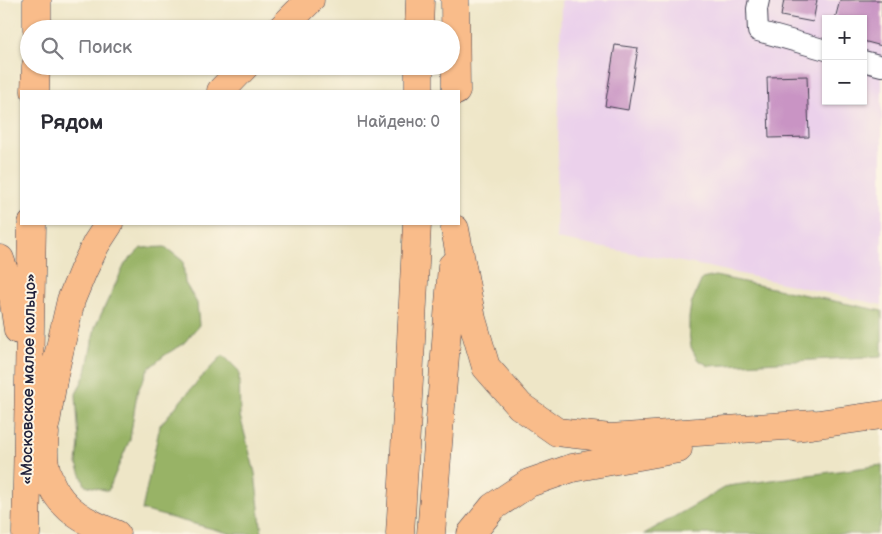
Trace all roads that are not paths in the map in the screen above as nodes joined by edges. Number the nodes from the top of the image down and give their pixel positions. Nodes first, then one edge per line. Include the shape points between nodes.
1 (38, 0) edge
2 (310, 0) edge
3 (420, 0) edge
4 (455, 0) edge
5 (759, 0) edge
6 (37, 20) edge
7 (290, 20) edge
8 (419, 20) edge
9 (455, 20) edge
10 (822, 49) edge
11 (867, 62) edge
12 (882, 66) edge
13 (36, 75) edge
14 (237, 75) edge
15 (419, 75) edge
16 (456, 75) edge
17 (35, 90) edge
18 (223, 90) edge
19 (419, 90) edge
20 (456, 90) edge
21 (32, 225) edge
22 (108, 225) edge
23 (417, 225) edge
24 (455, 226) edge
25 (0, 259) edge
26 (28, 391) junction
27 (882, 415) edge
28 (46, 422) junction
29 (814, 424) junction
30 (26, 494) junction
31 (26, 534) edge
32 (116, 534) edge
33 (400, 534) edge
34 (431, 534) edge
35 (470, 534) edge

1 - 6 highway
2 - 7 highway
3 - 8 highway
4 - 9 highway
5 - 10 lane via 758,31
11 - 12 lane
13 - 17 highway
14 - 18 highway
15 - 19 highway
16 - 20 highway
21 - 26 highway, «Московское малое кольцо»
22 - 28 highway via 83,270 71,300
23 - 33 highway
24 - 29 highway via 472,320 486,367 520,406 557,432 610,438
24 - 34 highway
25 - 26 highway via 13,296
26 - 30 highway, «Московское малое кольцо»
27 - 29 highway
28 - 30 highway
28 - 32 highway via 44,462 59,498 94,526
29 - 35 highway via 572,468 530,483 494,507
30 - 31 highway, «Московское малое кольцо»

